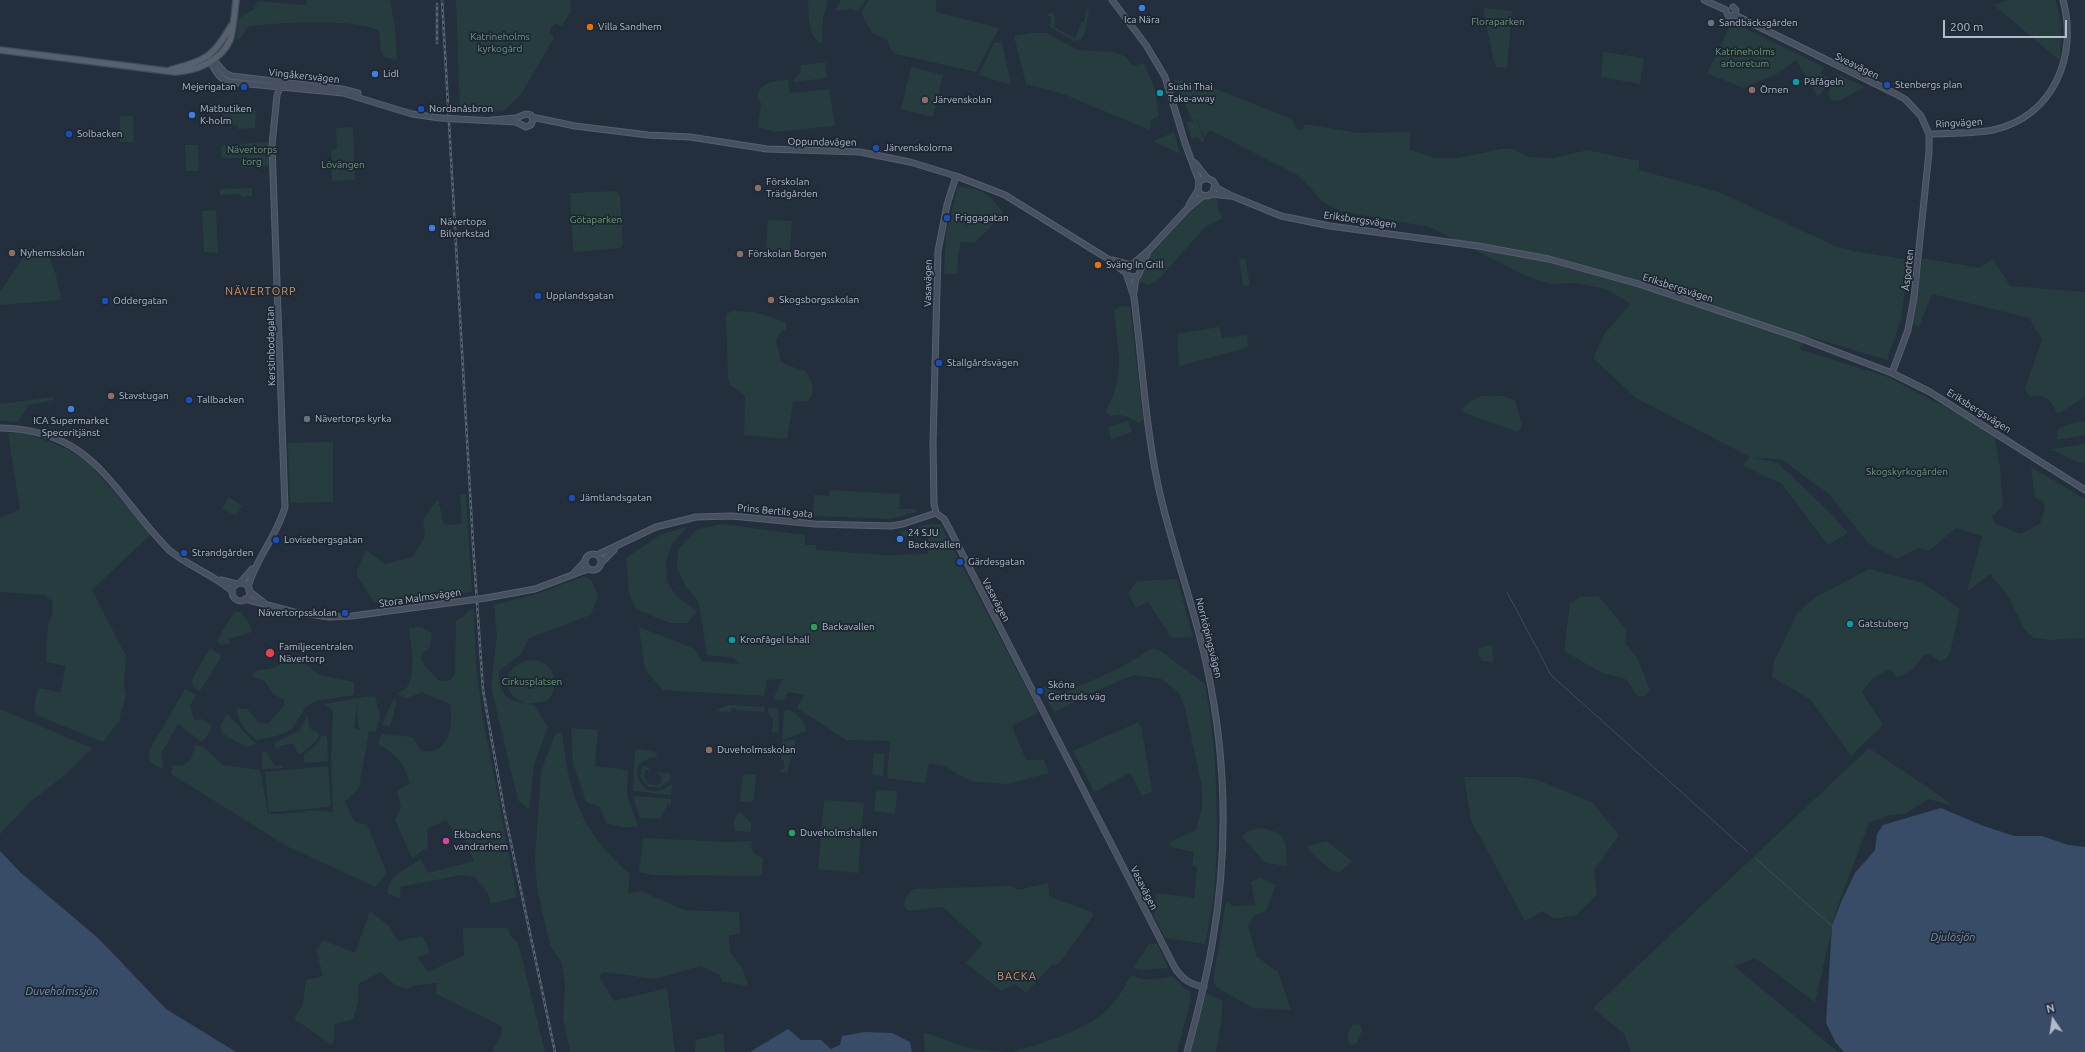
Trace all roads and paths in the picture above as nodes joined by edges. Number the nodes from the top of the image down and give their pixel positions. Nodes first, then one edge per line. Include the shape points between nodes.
1 (236, 0) edge
2 (1112, 0) edge
3 (1704, 0) edge
4 (1736, 0) edge
5 (2063, 0) edge
6 (1733, 7) junction
7 (1726, 10) junction
8 (1735, 15) junction
9 (0, 47) edge
10 (0, 50) edge
11 (27, 53) junction
12 (211, 59) junction
13 (281, 85) junction
14 (277, 95) joint
15 (520, 117) junction
16 (492, 120) junction
17 (532, 120) junction
18 (520, 123) junction
19 (1929, 134) junction
20 (1193, 160) junction
21 (1928, 165) joint
22 (956, 176) junction
23 (1207, 178) junction
24 (1199, 181) junction
25 (1215, 185) junction
26 (1198, 190) junction
27 (1212, 194) junction
28 (1204, 196) junction
29 (1232, 196) junction
30 (1188, 208) junction
31 (1149, 250) junction
32 (1108, 259) junction
33 (1131, 265) junction
34 (1140, 269) junction
35 (1127, 275) junction
36 (1136, 277) junction
37 (1134, 297) junction
38 (1892, 373) junction
39 (0, 428) edge
40 (2085, 490) edge
41 (936, 512) junction
42 (616, 547) junction
43 (597, 555) junction
44 (585, 561) junction
45 (602, 562) junction
46 (255, 565) junction
47 (588, 569) junction
48 (573, 574) junction
49 (218, 580) junction
50 (239, 583) junction
51 (249, 589) junction
52 (232, 591) junction
53 (245, 599) junction
54 (267, 604) junction
55 (1204, 987) junction
56 (1187, 1052) edge

1 - 12 main road via 232,26
2 - 20 street via 1146,45 1165,77 1185,143
3 - 7 street
4 - 6 street
5 - 19 street, Ringvägen via 2069,25 2063,65 2056,83 2037,106 2012,123 1994,130
6 - 7 street
6 - 8 street via 1736,10
7 - 8 street via 1728,16
8 - 19 street, Sveavägen via 1905,99 1921,116
9 - 11 main road
10 - 11 main road
11 - 12 main road via 167,70
12 - 13 street, Vingåkersvägen via 228,82
13 - 14 street, Vingåkersvägen
13 - 16 street, Vingåkersvägen, bridge via 351,90 412,114
14 - 46 street, Kerstinbodagatan via 272,145 285,508 278,528
15 - 16 street, Vingåkersvägen
15 - 17 street, Vingåkersvägen via 526,114
15 - 18 street
16 - 18 street, Vingåkersvägen
17 - 18 street, Vingåkersvägen via 526,127
17 - 22 street, Oppundavägen via 648,135 697,138 768,149 860,152 910,162
19 - 21 street, Sveavägen
20 - 23 street
20 - 24 street
21 - 38 street, Åsporten via 1914,297 1908,330
22 - 32 street, Oppundavägen via 1005,195
22 - 41 street, Vasavägen via 938,250 933,442 933,495
23 - 24 street
23 - 25 street
24 - 26 street
25 - 27 street
25 - 29 street, Eriksbergsvägen
26 - 28 street
26 - 30 street
27 - 28 street
27 - 29 street, Eriksbergsvägen
28 - 30 street
29 - 38 street, Eriksbergsvägen via 1290,218 1336,227 1504,250 1577,266 1800,338
30 - 31 street
31 - 33 street
31 - 34 street
32 - 33 street, Oppundavägen
32 - 35 street, Oppundavägen
33 - 34 street, Oppundavägen
33 - 35 street
34 - 36 street
35 - 36 street
35 - 37 street, Norrköpingsvägen
36 - 37 street, Norrköpingsvägen
37 - 55 street, Norrköpingsvägen via 1154,462 1201,641 1221,758 1223,822 1219,902
38 - 40 street, Eriksbergsvägen via 1973,417
39 - 49 street via 48,436 83,453 101,469 169,550
41 - 42 street, Prins Bertils gata via 891,526 814,524 732,516 696,517 656,527
41 - 55 street, Vasavägen via 944,519 950,530 1175,968 1188,982
42 - 43 street, Prins Bertils gata
42 - 45 street, Prins Bertils gata
43 - 44 street via 590,555
43 - 45 street
44 - 47 street
44 - 48 street, Stora Malmsvägen
45 - 47 street via 597,570
46 - 50 street, Kerstinbodagatan
46 - 51 street, Kerstinbodagatan
47 - 48 street, Stora Malmsvägen
48 - 54 street, Stora Malmsvägen, bridge via 535,590 352,616 329,617 294,612
49 - 50 street
49 - 52 street
50 - 51 street, Stora Malmsvägen
50 - 52 street, Kerstinbodagatan
51 - 53 street, Kerstinbodagatan
51 - 54 street, Stora Malmsvägen
52 - 53 street, Stora Malmsvägen via 236,599
53 - 54 street, Stora Malmsvägen
55 - 56 street, Norrköpingsvägen

